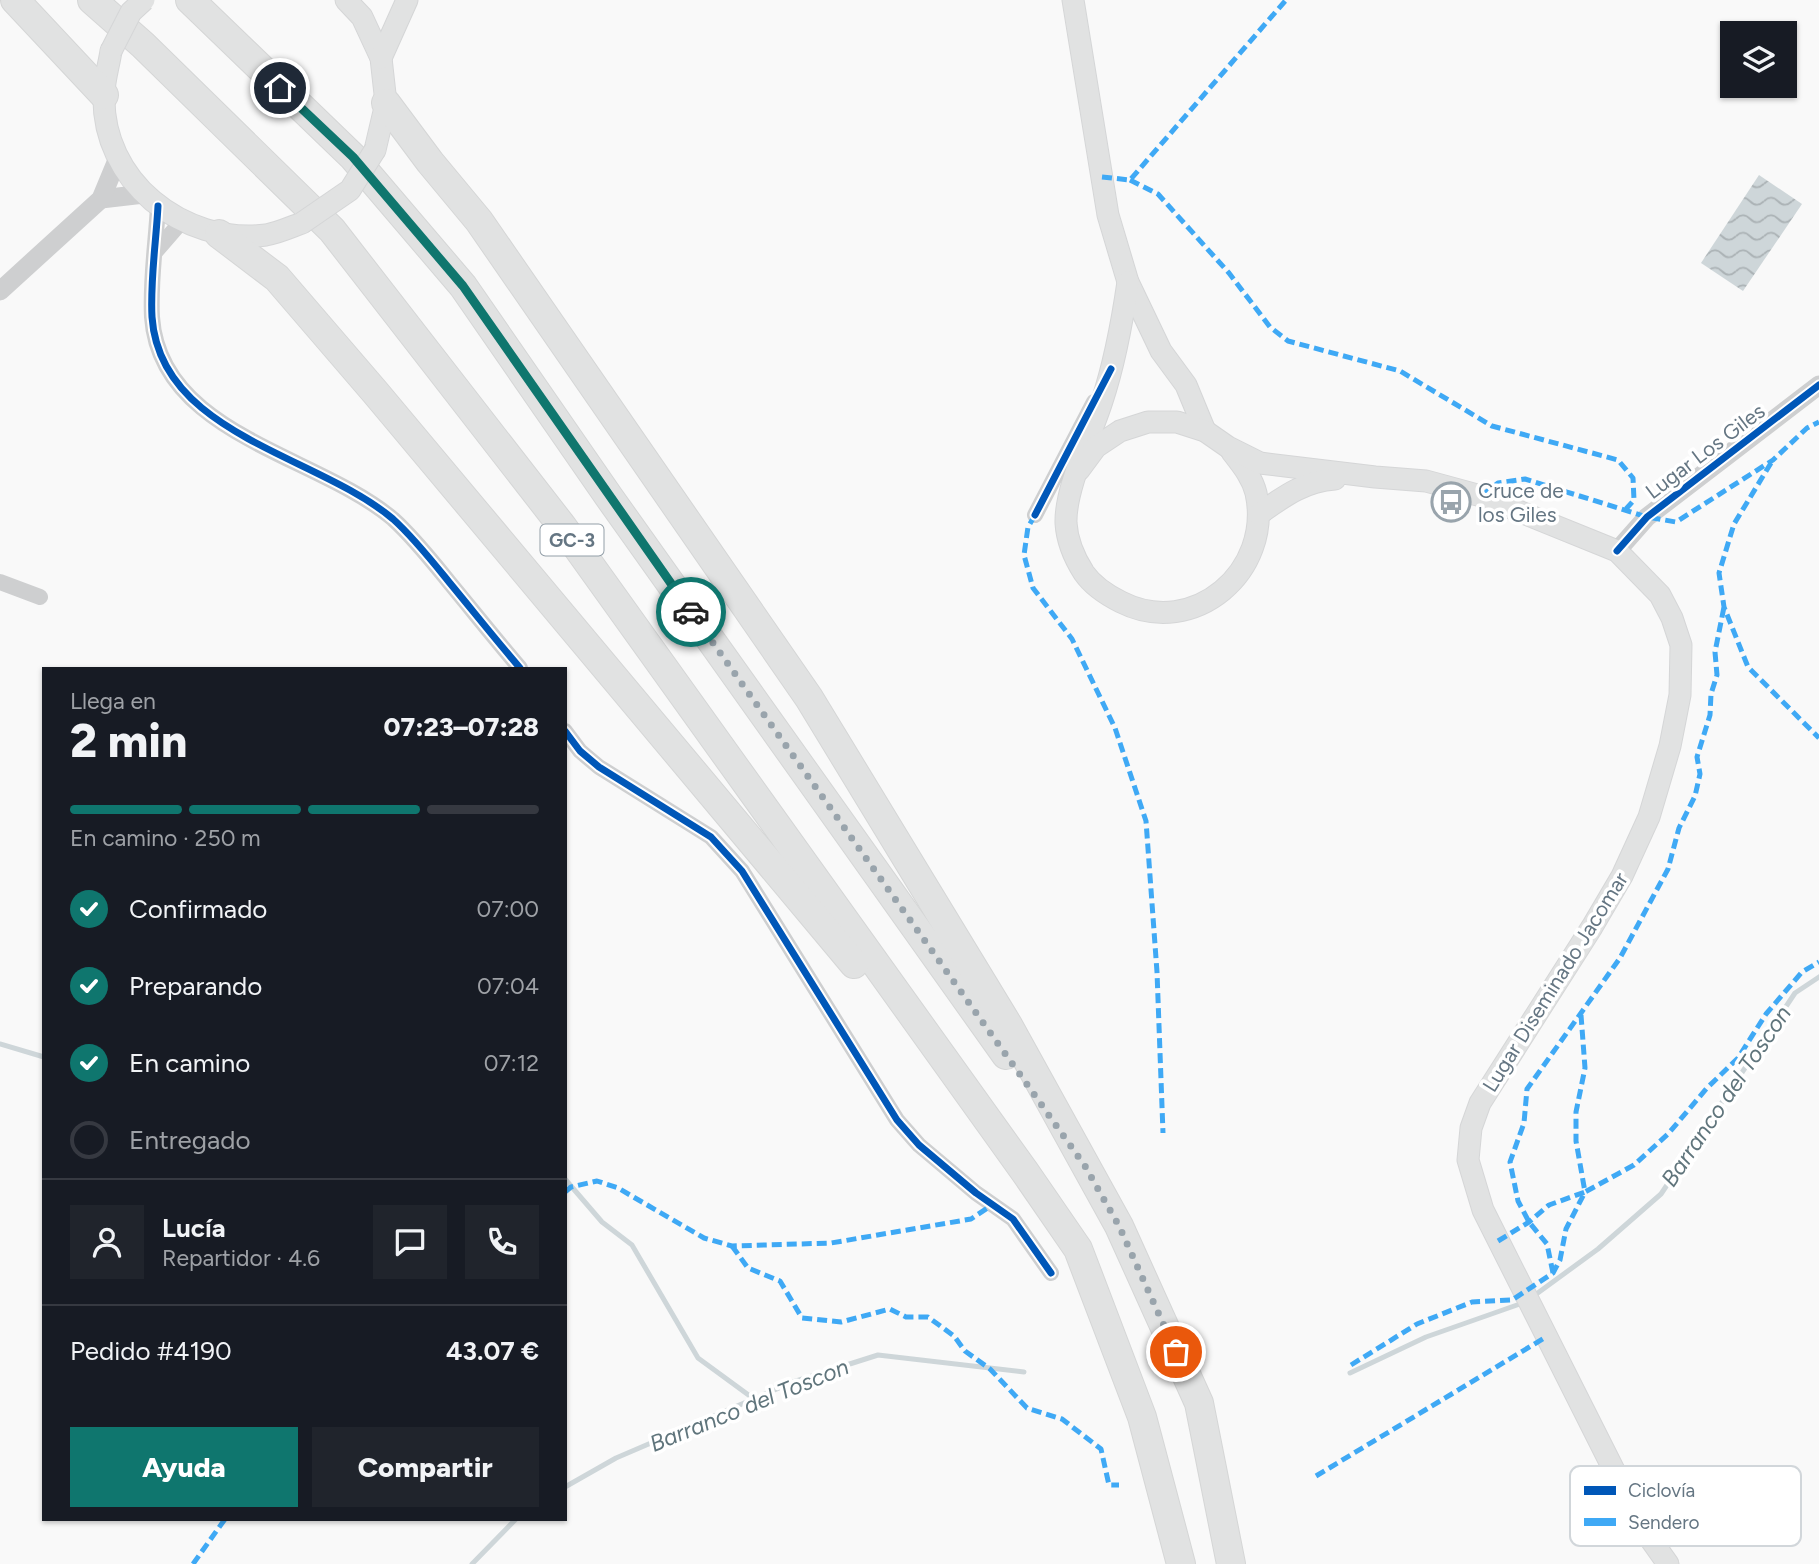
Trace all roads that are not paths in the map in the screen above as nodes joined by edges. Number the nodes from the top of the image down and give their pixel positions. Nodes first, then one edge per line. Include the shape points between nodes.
1 (15, 0) edge
2 (92, 0) edge
3 (144, 0) edge
4 (190, 0) edge
5 (346, 0) edge
6 (407, 0) edge
7 (1073, 0) edge
8 (381, 58) junction
9 (104, 94) junction
10 (386, 103) junction
11 (118, 158) junction
12 (101, 199) junction
13 (151, 200) junction
14 (182, 221) junction
15 (219, 234) junction
16 (156, 251) junction
17 (1128, 282) junction
18 (0, 291) edge
19 (1111, 369) junction
20 (1819, 385) edge
21 (1205, 431) junction
22 (1228, 447) junction
23 (1079, 470) junction
24 (1375, 477) junction
25 (1069, 495) junction
26 (1259, 514) junction
27 (1617, 551) junction
28 (0, 582) edge
29 (40, 597) dead end
30 (519, 667) edge
31 (567, 734) edge
32 (993, 1130) junction
33 (1085, 1166) junction
34 (1051, 1273) dead end
35 (1612, 1466) edge
36 (1655, 1546) edge
37 (1181, 1564) edge
38 (1231, 1564) edge
39 (1668, 1564) edge

1 - 9 highway
2 - 32 highway, GC-3 via 332,230 562,526
3 - 9 main road, bridge via 131,12 111,51
4 - 33 highway, GC-3 via 353,157 463,286
5 - 8 main road via 362,17
6 - 8 main road
7 - 17 main road via 1108,215
8 - 10 main road
9 - 11 main road via 109,134
10 - 15 main road, bridge via 375,150 350,190 302,223 267,234
10 - 33 highway via 479,221 809,698 1008,1026
11 - 12 street
11 - 13 main road
12 - 13 street
12 - 18 street
13 - 14 main road
13 - 16 street
14 - 15 main road
14 - 16 street
15 - 32 highway via 277,278
16 - 30 street via 152,319 160,352 177,385 211,416 345,487 392,519
17 - 19 main road
17 - 21 main road via 1161,351 1186,385
19 - 23 main road
19 - 25 street via 1035,515
20 - 27 street, Lugar Los Giles via 1647,517
21 - 22 main road
21 - 23 main road via 1177,422 1148,422 1120,431 1096,447
22 - 24 main road via 1260,463
22 - 26 main road via 1246,469
23 - 25 main road
24 - 26 main road via 1321,480 1292,490
24 - 27 main road, Lugar Diseminado Jacomar via 1426,481 1481,496
25 - 26 main road via 1066,524 1072,551 1085,574 1104,594 1134,609 1166,613 1199,606 1227,589 1248,563
27 - 35 main road, Lugar Diseminado Jacomar via 1660,595 1681,645 1680,695 1670,746 1649,817 1622,876 1480,1103 1471,1128 1468,1160 1483,1210
28 - 29 street
31 - 34 street via 599,767 711,837 742,871 897,1120 929,1153 1013,1219
32 - 37 highway, GC-3 via 1078,1249 1142,1417
33 - 38 highway, GC-3 via 1119,1226 1199,1403
36 - 39 main road, Lugar Diseminado Jacomar

